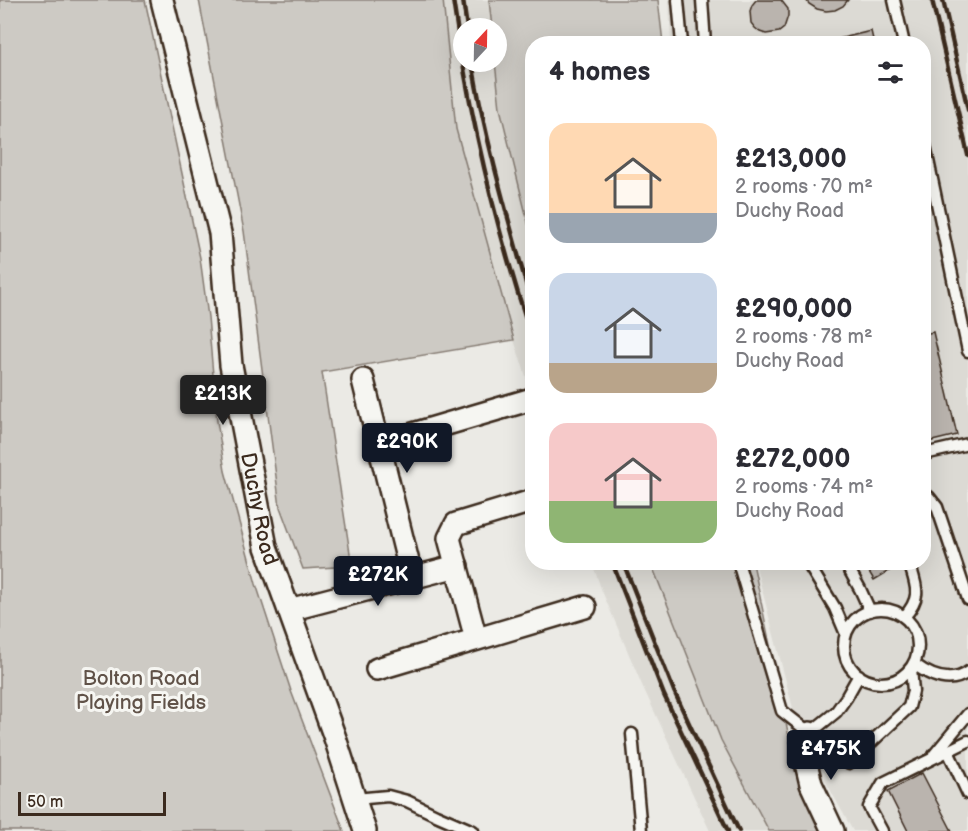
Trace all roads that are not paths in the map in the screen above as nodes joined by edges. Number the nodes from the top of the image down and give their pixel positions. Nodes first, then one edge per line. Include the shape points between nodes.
1 (162, 0) edge
2 (678, 0) edge
3 (702, 0) edge
4 (894, 0) edge
5 (681, 36) edge
6 (704, 36) edge
7 (902, 36) edge
8 (931, 174) edge
9 (968, 351) edge
10 (363, 380) dead end
11 (525, 401) edge
12 (379, 444) junction
13 (968, 444) edge
14 (931, 452) edge
15 (931, 500) edge
16 (525, 503) edge
17 (457, 566) junction
18 (740, 570) edge
19 (812, 570) edge
20 (849, 570) edge
21 (911, 570) edge
22 (412, 578) junction
23 (968, 599) edge
24 (585, 607) dead end
25 (289, 610) junction
26 (870, 611) junction
27 (904, 617) junction
28 (846, 634) junction
29 (476, 639) junction
30 (912, 667) junction
31 (377, 669) dead end
32 (968, 672) edge
33 (859, 675) junction
34 (968, 714) edge
35 (810, 733) junction
36 (632, 734) dead end
37 (968, 741) edge
38 (948, 751) junction
39 (930, 760) junction
40 (849, 763) dead end
41 (968, 794) edge
42 (355, 800) junction
43 (365, 831) edge
44 (473, 831) edge
45 (641, 831) edge
46 (833, 831) edge
47 (882, 831) edge

1 - 25 street, Duchy Road via 220,233 231,365 266,547
2 - 5 lane
3 - 6 lane
4 - 7 lane
8 - 9 lane
10 - 12 street
11 - 12 street
12 - 22 street
13 - 14 lane
15 - 23 lane
16 - 17 street via 456,524 449,538
17 - 22 street
17 - 29 street
18 - 35 lane via 782,711
19 - 28 lane via 836,608
20 - 26 lane
21 - 27 lane via 917,591 912,608
22 - 25 street
24 - 29 street
25 - 42 street, Duchy Road
26 - 27 lane via 894,611
26 - 28 lane via 860,616
27 - 30 lane via 918,638
28 - 33 lane via 846,656
29 - 31 street
30 - 32 lane via 945,679
30 - 33 lane via 895,681 882,683
30 - 40 lane via 909,707
33 - 35 lane via 836,712
34 - 39 lane
35 - 46 street via 805,759 811,784
36 - 45 lane
37 - 38 lane
38 - 39 lane
38 - 41 lane
39 - 47 lane via 883,783 869,807
42 - 43 street, Duchy Road
42 - 44 lane via 388,796 408,801

